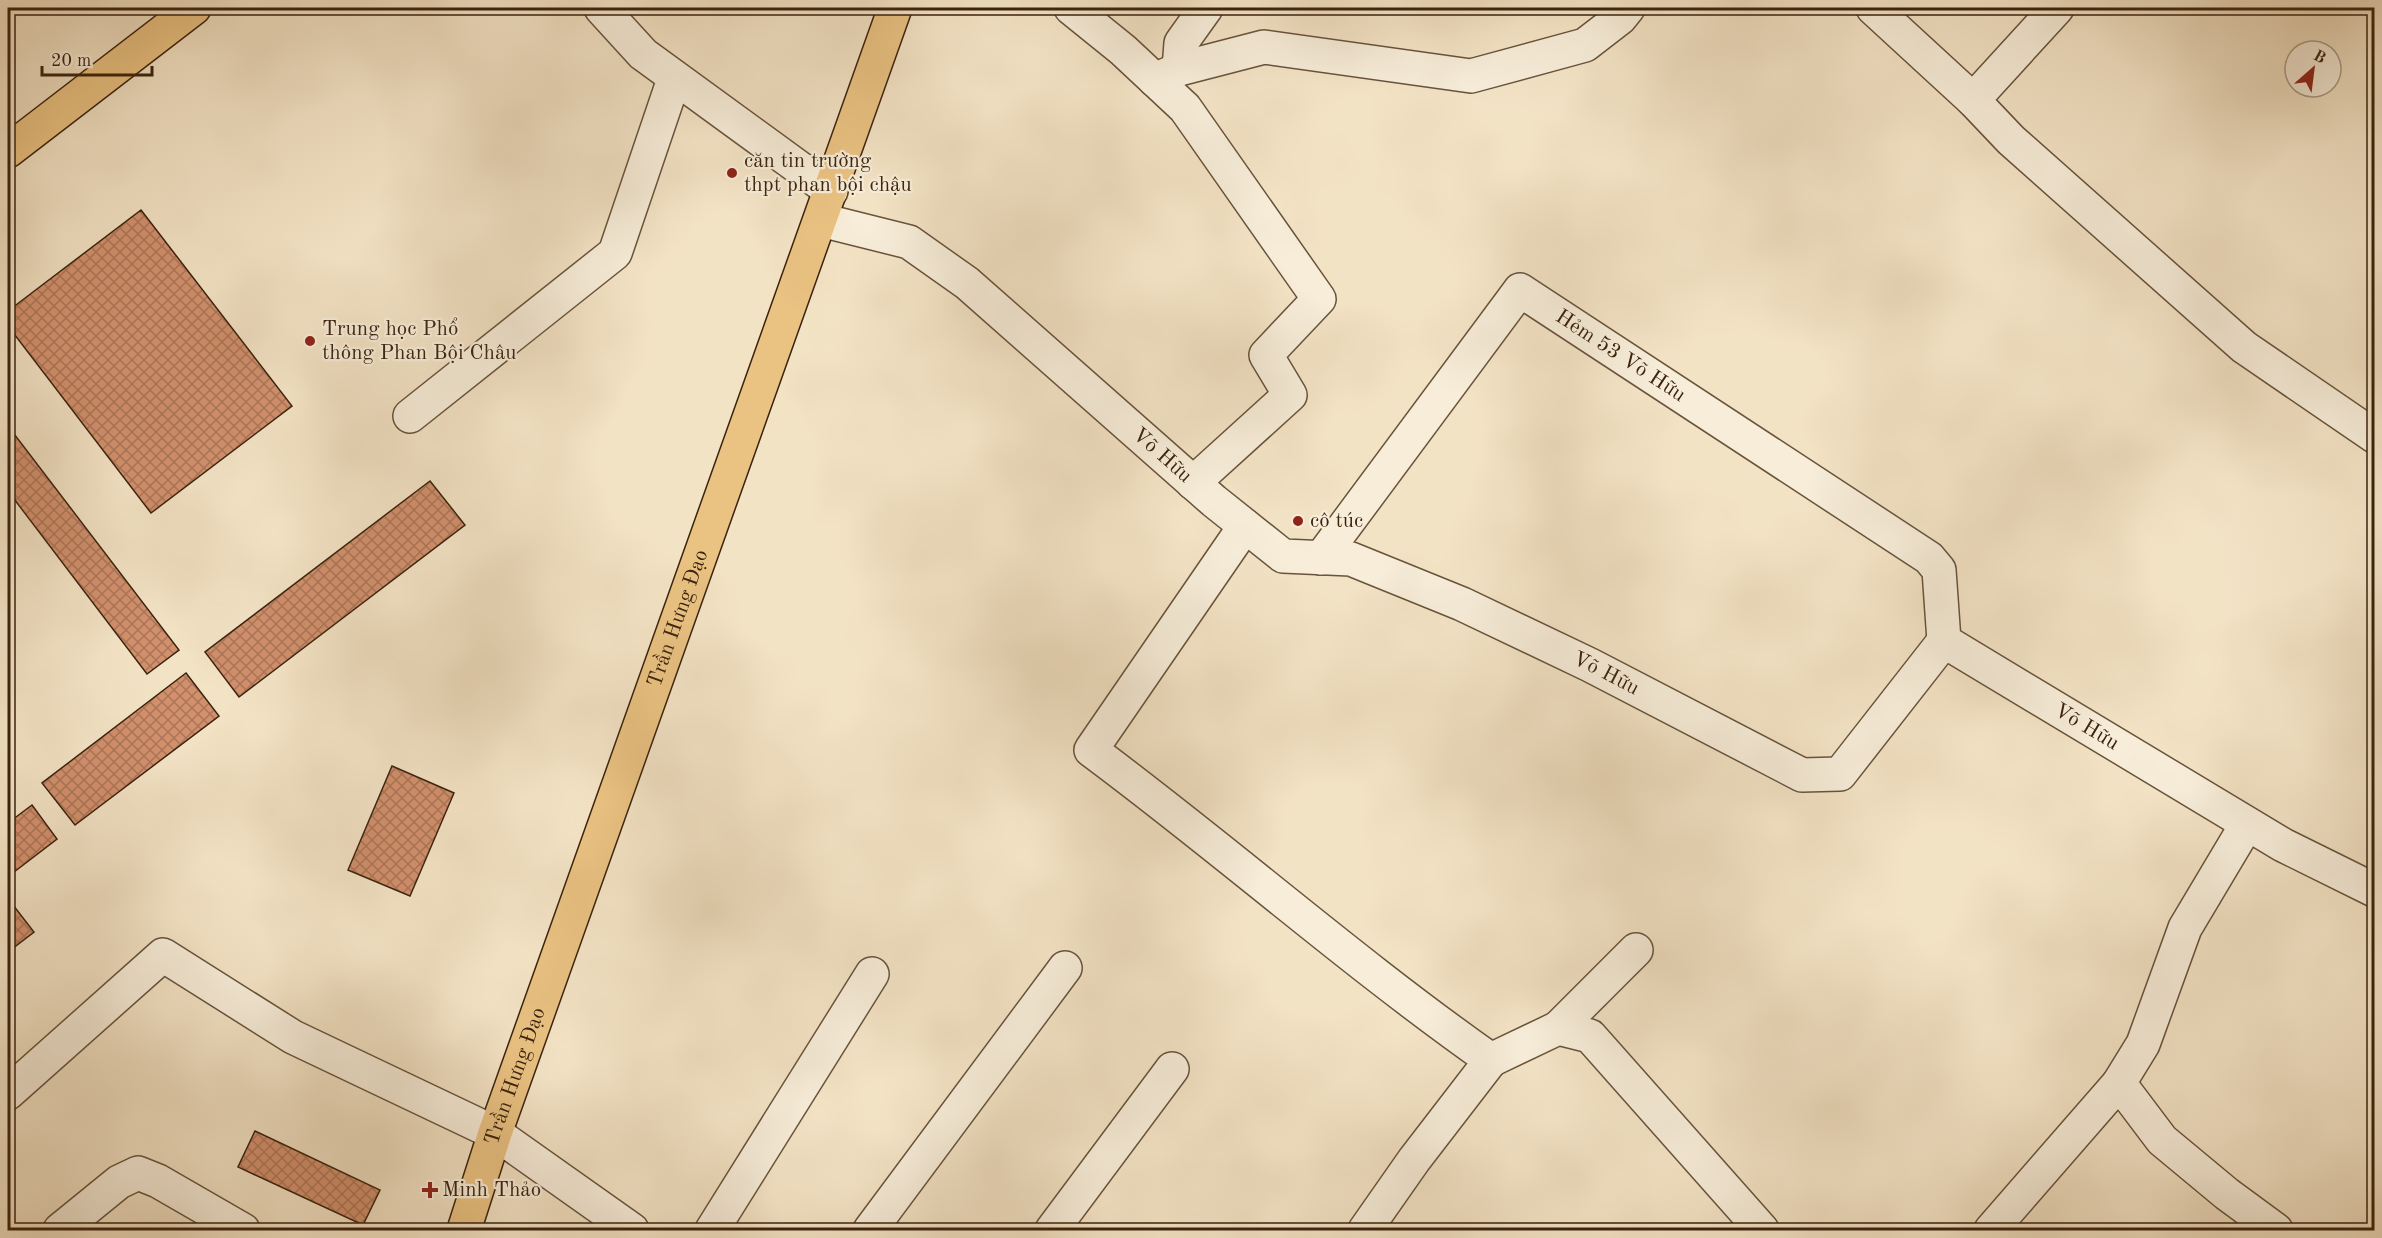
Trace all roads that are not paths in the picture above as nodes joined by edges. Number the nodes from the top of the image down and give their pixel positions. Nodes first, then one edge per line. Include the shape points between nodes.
1 (194, 8) edge
2 (601, 8) edge
3 (895, 8) edge
4 (1071, 8) edge
5 (1206, 8) edge
6 (1628, 8) edge
7 (1873, 8) edge
8 (2057, 8) edge
9 (1167, 74) junction
10 (674, 79) junction
11 (1973, 100) junction
12 (8, 151) edge
13 (826, 206) junction
14 (410, 416) dead end
15 (2374, 436) edge
16 (1193, 483) junction
17 (1245, 526) junction
18 (1321, 558) junction
19 (1944, 641) junction
20 (2247, 824) junction
21 (2374, 890) edge
22 (1636, 950) dead end
23 (1065, 968) dead end
24 (872, 974) dead end
25 (1558, 1028) junction
26 (1491, 1060) junction
27 (1172, 1069) dead end
28 (2119, 1083) junction
29 (8, 1093) edge
30 (495, 1132) junction
31 (60, 1230) edge
32 (243, 1230) edge
33 (464, 1230) edge
34 (632, 1230) edge
35 (712, 1230) edge
36 (870, 1230) edge
37 (1052, 1230) edge
38 (1365, 1230) edge
39 (1762, 1230) edge
40 (1991, 1230) edge
41 (2276, 1230) edge

1 - 12 main road
2 - 10 street via 643,54
3 - 13 main road, Trần Hưng Đạo
4 - 9 street
5 - 9 street via 1181,43
6 - 9 street via 1585,45 1471,76 1264,47
7 - 11 street
8 - 11 street
9 - 16 street via 1185,108 1319,299 1266,355 1290,395
10 - 13 street
10 - 14 street via 615,253
11 - 15 street via 2011,140 2244,347
13 - 16 street, Võ Hữu via 909,242 967,283
13 - 30 main road, Trần Hưng Đạo
16 - 17 street, Võ Hữu
17 - 18 street, Võ Hữu via 1283,556
17 - 26 street via 1091,750 1174,812 1411,1004
18 - 19 street, Võ Hữu via 1352,559 1462,604 1590,665 1802,775 1840,774
18 - 19 street, Hẻm 53 Võ Hữu via 1520,290 1929,558 1939,570
19 - 20 street, Võ Hữu
20 - 21 street, Võ Hữu
20 - 28 street via 2185,928 2143,1044
22 - 25 street
23 - 36 street
24 - 35 street
25 - 26 street
25 - 39 street via 1590,1036
26 - 38 street
27 - 37 street
28 - 40 street
28 - 41 street via 2162,1140
29 - 30 street via 162,955 293,1036
30 - 33 main road, Trần Hưng Đạo
30 - 34 street
31 - 32 street via 120,1182 138,1173

